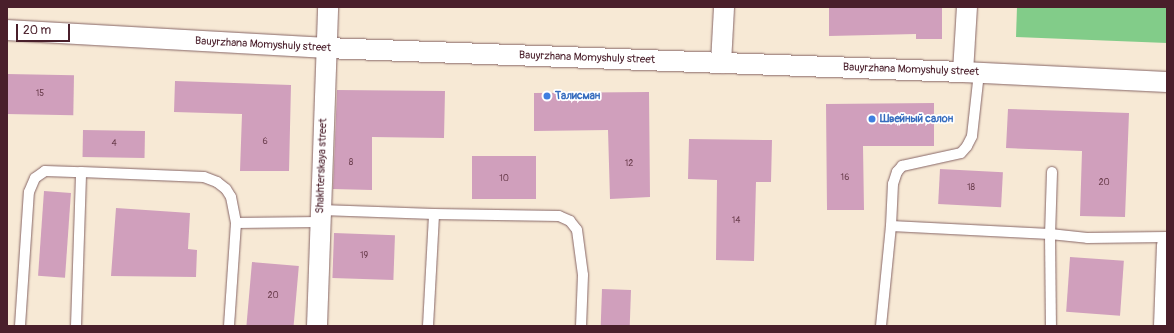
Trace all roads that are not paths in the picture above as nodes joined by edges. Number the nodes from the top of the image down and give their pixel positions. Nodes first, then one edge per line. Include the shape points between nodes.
1 (328, 7) edge
2 (724, 7) edge
3 (967, 7) edge
4 (7, 30) edge
5 (326, 48) junction
6 (721, 63) junction
7 (971, 72) junction
8 (1167, 82) edge
9 (81, 172) junction
10 (1052, 172) dead end
11 (434, 214) junction
12 (321, 216) junction
13 (236, 223) junction
14 (891, 226) junction
15 (1050, 234) junction
16 (1167, 237) edge
17 (1167, 245) edge
18 (20, 326) edge
19 (76, 326) edge
20 (229, 326) edge
21 (317, 326) edge
22 (428, 326) edge
23 (581, 326) edge
24 (881, 326) edge
25 (1051, 326) edge
26 (1164, 326) edge

1 - 5 street, Shakhterskaya street
2 - 6 street
3 - 7 street
4 - 5 street, Bauyrzhana Momyshuly street
5 - 6 street, Bauyrzhana Momyshuly street
5 - 12 street, Shakhterskaya street
6 - 7 street, Bauyrzhana Momyshuly street
7 - 8 street, Bauyrzhana Momyshuly street
7 - 14 lane via 972,136 967,146 961,153 902,166 893,184
9 - 13 lane via 204,177 226,189 231,197
9 - 18 lane via 45,171 35,178 29,192
9 - 19 lane
10 - 15 lane
11 - 12 lane
11 - 22 lane
11 - 23 lane via 558,216 570,221 577,230 583,275
12 - 13 lane
12 - 21 street, Shakhterskaya street
13 - 20 lane
14 - 15 lane
14 - 24 lane
15 - 16 lane via 1087,238
15 - 25 lane
17 - 26 street

